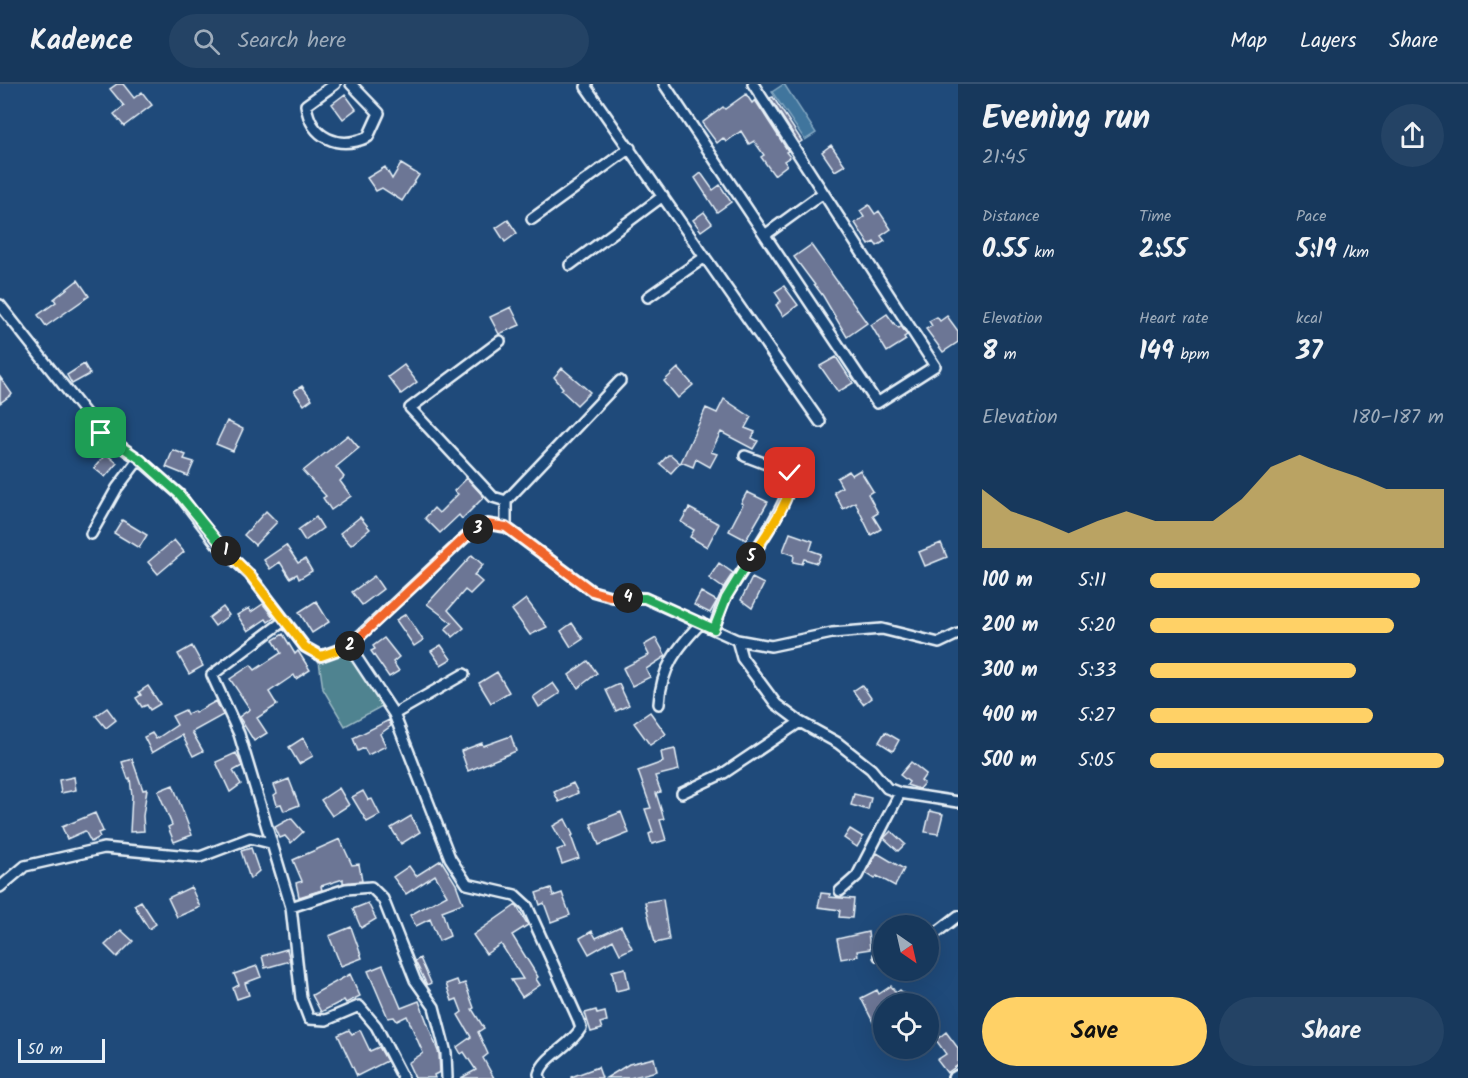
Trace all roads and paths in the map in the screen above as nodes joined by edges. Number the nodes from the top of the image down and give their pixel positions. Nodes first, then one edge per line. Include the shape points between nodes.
1 (335, 84) edge
2 (351, 84) edge
3 (587, 84) edge
4 (664, 84) edge
5 (753, 84) edge
6 (630, 148) junction
7 (823, 194) junction
8 (663, 196) junction
9 (532, 219) dead end
10 (765, 235) junction
11 (705, 257) junction
12 (570, 265) dead end
13 (648, 297) dead end
14 (0, 305) edge
15 (500, 341) dead end
16 (621, 381) dead end
17 (820, 422) dead end
18 (745, 456) dead end
19 (140, 459) junction
20 (506, 501) junction
21 (506, 527) junction
22 (91, 534) dead end
23 (285, 620) junction
24 (701, 623) junction
25 (714, 629) junction
26 (958, 634) edge
27 (737, 640) junction
28 (349, 646) junction
29 (464, 674) dead end
30 (660, 704) dead end
31 (394, 714) junction
32 (800, 722) junction
33 (682, 793) dead end
34 (900, 794) junction
35 (958, 802) edge
36 (270, 843) junction
37 (0, 887) edge
38 (840, 891) dead end
39 (291, 907) junction
40 (958, 916) edge
41 (939, 931) edge
42 (958, 1075) edge
43 (539, 1076) edge
44 (403, 1078) edge
45 (447, 1078) edge
46 (953, 1078) edge

1 - 2 street via 306,105 308,120 321,137 353,144 369,137 379,113
3 - 6 street
4 - 10 street
5 - 7 street
6 - 8 street
6 - 9 street
7 - 10 street
7 - 10 street via 935,366 877,403
8 - 11 street
8 - 12 street
11 - 13 street
11 - 17 street
14 - 19 street via 101,433
15 - 20 street via 410,408 493,497
16 - 20 street
18 - 25 street via 790,473 792,478 784,504 726,598
19 - 22 street via 117,488
19 - 23 street via 179,494
20 - 21 street
21 - 24 street via 592,591 613,597 645,598
21 - 28 street via 487,524 471,532
23 - 28 street via 305,647 321,656
23 - 36 street via 212,675 239,734
24 - 25 street
24 - 30 street via 673,654 660,687
25 - 27 street
26 - 27 street via 939,643 882,629 832,633 771,645
27 - 32 street via 742,658 776,704
28 - 31 street
29 - 31 street
31 - 43 street via 450,858 467,884 515,895 527,906 578,1019 581,1028 574,1040 541,1065
32 - 33 street via 724,773
32 - 34 street via 838,743 871,769 887,788
34 - 35 street
34 - 38 street via 857,876
36 - 37 street via 250,838 200,857 104,848 25,866
36 - 39 street
39 - 44 street via 301,999 309,1018 327,1020 359,1006 375,1026
39 - 45 street via 346,889 371,887 383,899 415,980 434,1007 446,1053
40 - 41 street
42 - 46 street

